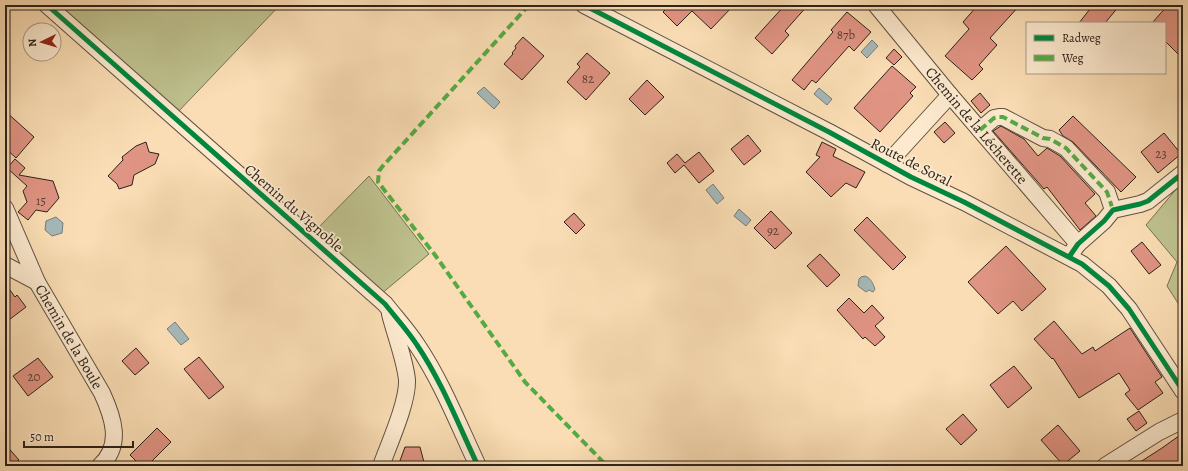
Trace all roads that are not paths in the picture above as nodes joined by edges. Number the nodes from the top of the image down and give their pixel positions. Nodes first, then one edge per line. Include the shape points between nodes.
1 (47, 5) edge
2 (584, 5) edge
3 (876, 5) edge
4 (950, 95) junction
5 (980, 130) junction
6 (887, 164) junction
7 (1183, 173) edge
8 (5, 208) edge
9 (1113, 210) junction
10 (1073, 251) junction
11 (5, 265) edge
12 (37, 282) junction
13 (389, 309) junction
14 (1183, 391) edge
15 (1183, 420) edge
16 (100, 466) edge
17 (381, 466) edge
18 (478, 466) edge
19 (1105, 466) edge

1 - 13 street, Chemin du Vignoble
2 - 6 street, Route de Soral
3 - 4 street, Chemin de la Lécherette
4 - 5 street, Chemin de la Lécherette
4 - 6 street
5 - 9 street via 994,118 1003,117 1066,148 1107,192
5 - 10 street, Chemin de la Lécherette
6 - 10 street, Route de Soral via 983,212
7 - 9 street via 1148,201
8 - 12 street, Chemin de la Boule
9 - 10 street
10 - 14 street, Route de Soral via 1120,298
11 - 12 street
12 - 16 street, Chemin de la Boule via 110,411 114,423 112,449
13 - 17 street via 405,369 406,384 403,403
13 - 18 street, Chemin du Vignoble via 418,346 431,368
15 - 19 street

